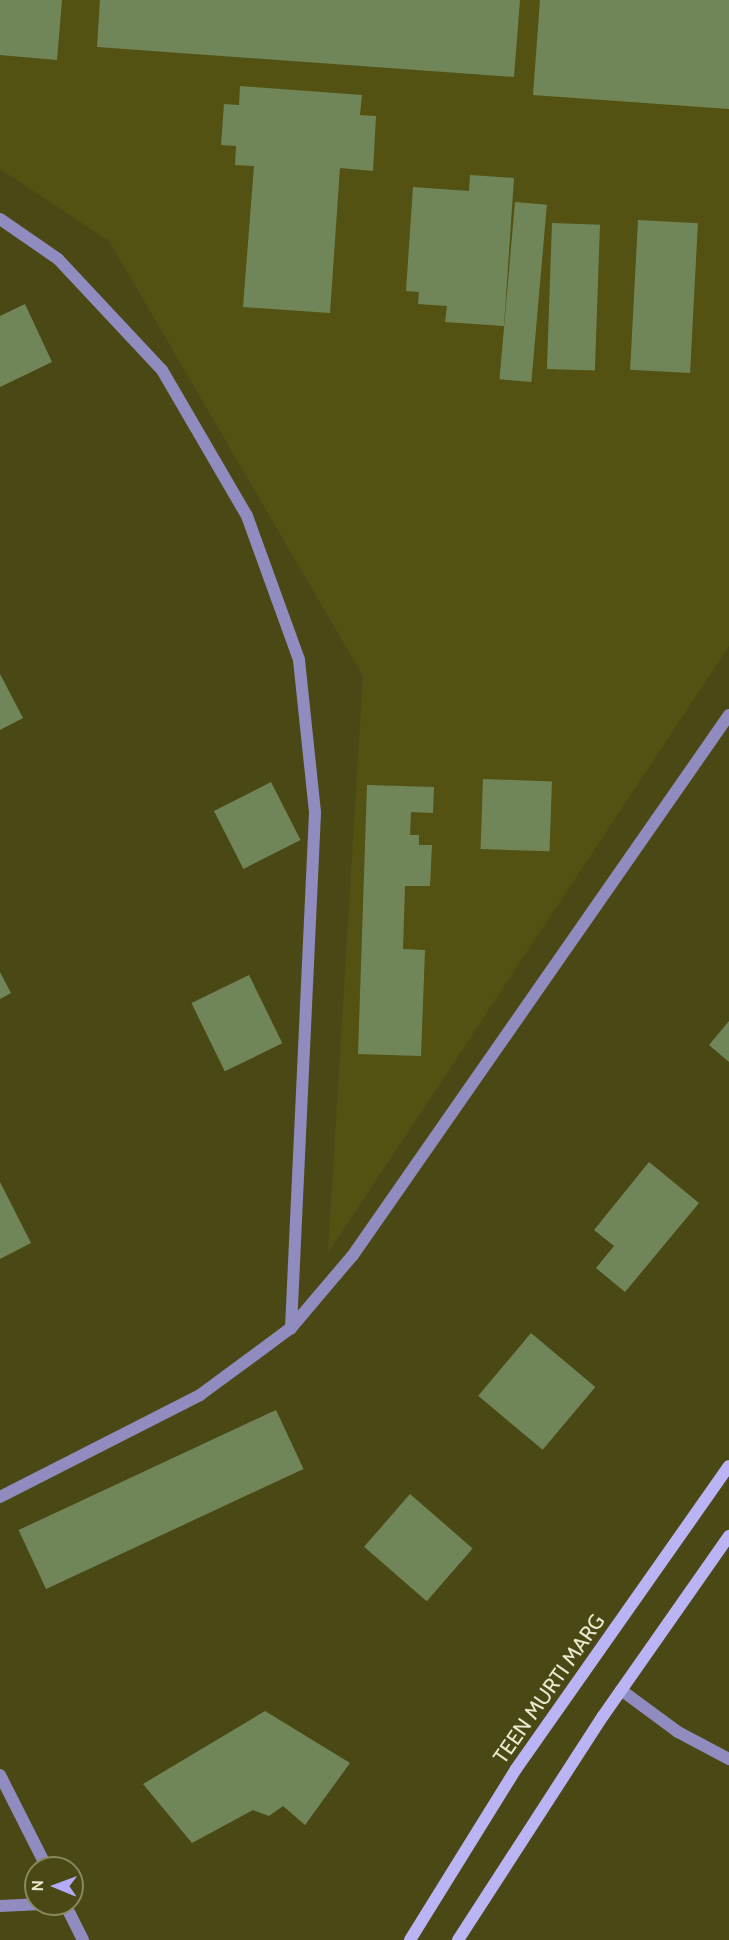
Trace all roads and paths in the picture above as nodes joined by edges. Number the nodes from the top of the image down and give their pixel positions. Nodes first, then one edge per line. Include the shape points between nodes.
1 (0, 219) edge
2 (729, 715) edge
3 (291, 1328) junction
4 (729, 1466) edge
5 (0, 1497) edge
6 (729, 1536) edge
7 (621, 1690) junction
8 (729, 1759) edge
9 (0, 1775) edge
10 (41, 1856) edge
11 (24, 1905) edge
12 (0, 1906) edge
13 (71, 1916) edge
14 (83, 1940) edge
15 (410, 1940) edge
16 (458, 1940) edge

1 - 3 street via 58,259 162,370 247,516 299,660 315,813
2 - 3 street via 353,1255
3 - 5 street via 200,1395
4 - 15 main road, TEEN MURTI MARG via 516,1769
6 - 7 main road
7 - 8 street via 678,1732
7 - 16 main road
9 - 10 street
11 - 12 street
13 - 14 street

